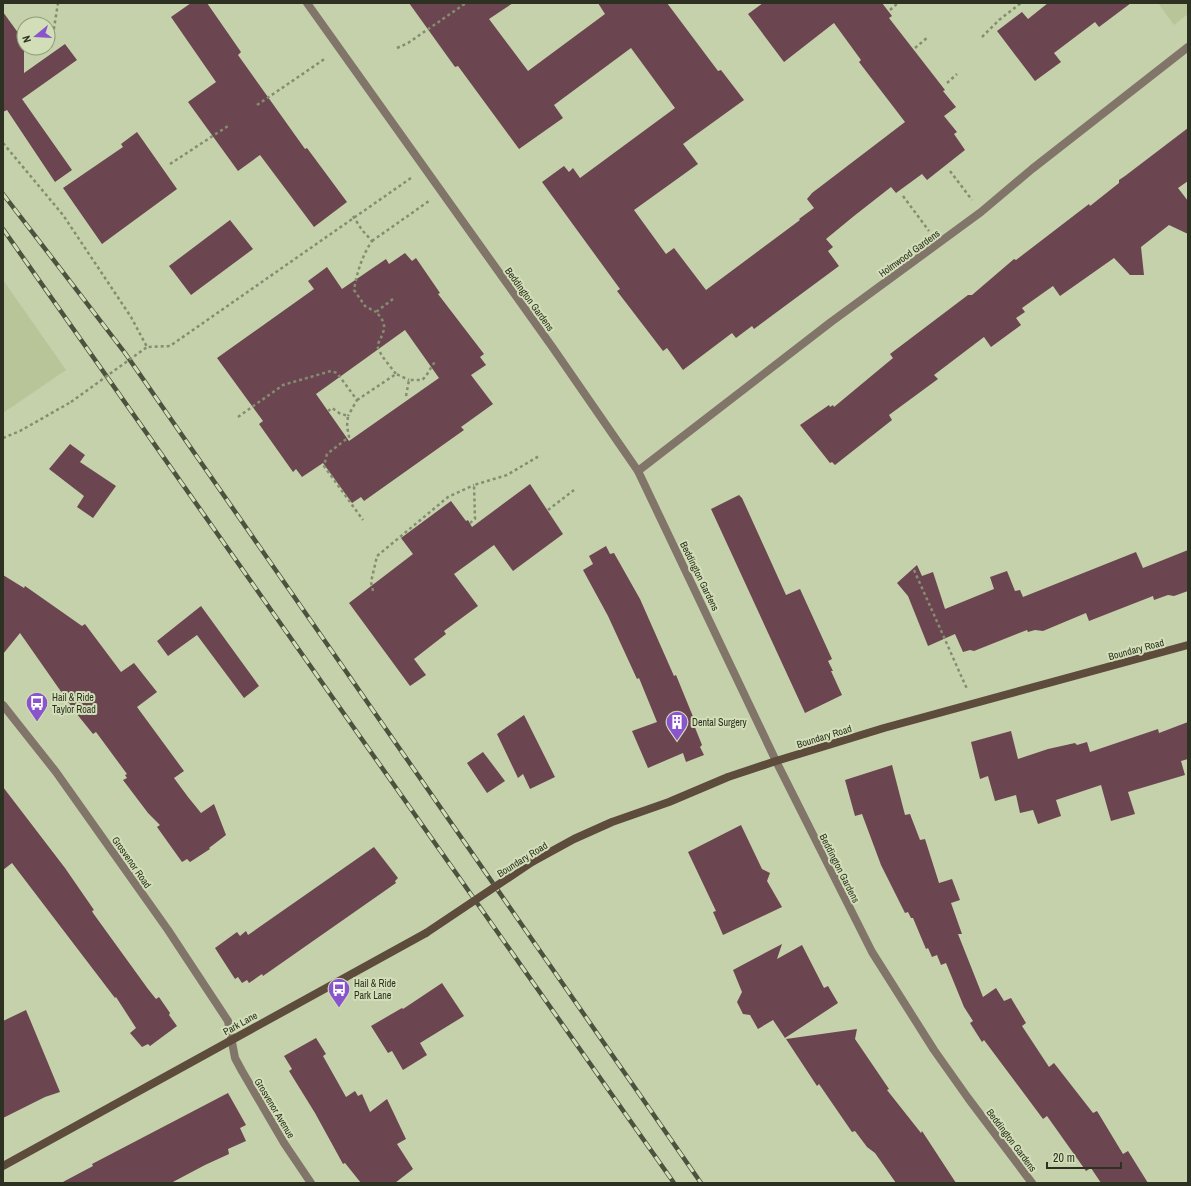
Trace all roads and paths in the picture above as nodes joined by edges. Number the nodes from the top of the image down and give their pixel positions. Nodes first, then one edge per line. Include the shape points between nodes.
1 (58, 3) edge
2 (306, 3) edge
3 (466, 3) edge
4 (898, 3) edge
5 (1021, 3) edge
6 (890, 10) dead end
7 (56, 16) edge
8 (928, 38) dead end
9 (982, 38) dead end
10 (1188, 47) edge
11 (397, 48) dead end
12 (915, 48) dead end
13 (338, 49) junction
14 (957, 74) dead end
15 (947, 83) dead end
16 (257, 105) dead end
17 (228, 126) dead end
18 (3, 144) edge
19 (170, 164) dead end
20 (425, 168) junction
21 (950, 171) dead end
22 (442, 192) junction
23 (903, 196) dead end
24 (981, 212) junction
25 (353, 216) junction
26 (372, 241) junction
27 (938, 244) junction
28 (393, 299) dead end
29 (376, 312) junction
30 (147, 347) junction
31 (436, 361) dead end
32 (396, 374) junction
33 (409, 380) junction
34 (406, 396) dead end
35 (357, 400) junction
36 (328, 412) dead end
37 (348, 416) junction
38 (238, 417) dead end
39 (3, 438) edge
40 (539, 456) dead end
41 (638, 471) junction
42 (474, 485) junction
43 (574, 490) dead end
44 (548, 510) dead end
45 (362, 520) dead end
46 (470, 523) dead end
47 (914, 570) dead end
48 (373, 591) dead end
49 (1188, 645) edge
50 (974, 704) junction
51 (3, 705) edge
52 (776, 761) junction
53 (484, 895) joint
54 (231, 1040) junction
55 (3, 1166) edge
56 (311, 1183) edge
57 (1032, 1183) edge

1 - 7 path
2 - 13 street, Beddington Gardens
3 - 11 path
4 - 6 path
5 - 9 path via 999,20
8 - 12 path
10 - 24 street, Holmwood Gardens
13 - 16 path
13 - 20 street, Beddington Gardens
14 - 15 path
17 - 19 path
18 - 30 path via 63,215 131,316
20 - 22 street, Beddington Gardens
20 - 25 path
21 - 24 path
22 - 26 path
22 - 41 street, Beddington Gardens
23 - 27 path
24 - 27 street, Holmwood Gardens
25 - 26 path
25 - 30 path via 170,346
26 - 29 path via 364,253 354,290 365,306
27 - 41 street, Holmwood Gardens via 831,322
28 - 29 path
29 - 32 path via 383,319 384,329 377,346
30 - 39 path, bridge via 71,402
31 - 33 path via 430,366 429,374 422,380
32 - 33 path
32 - 35 path
33 - 34 path
35 - 37 path
35 - 38 path via 337,372 331,371 283,385
36 - 37 path via 332,408
37 - 45 path via 349,437 326,454 324,466
40 - 42 path via 507,475
41 - 52 street, Beddington Gardens
42 - 46 path via 475,519
42 - 48 path via 448,497 377,556 371,582
43 - 44 path
47 - 50 path
49 - 50 main road, Boundary Road
50 - 52 main road, Boundary Road
51 - 54 street, Grosvenor Road via 56,772 168,930 228,1021
52 - 53 main road, Boundary Road, bridge via 728,777 574,839 532,862
52 - 57 street, Beddington Gardens via 845,900 896,993 968,1098
53 - 54 main road, Park Lane, bridge via 426,933
54 - 55 main road, Park Lane
54 - 56 street, Grosvenor Avenue via 235,1058 242,1071 284,1143

